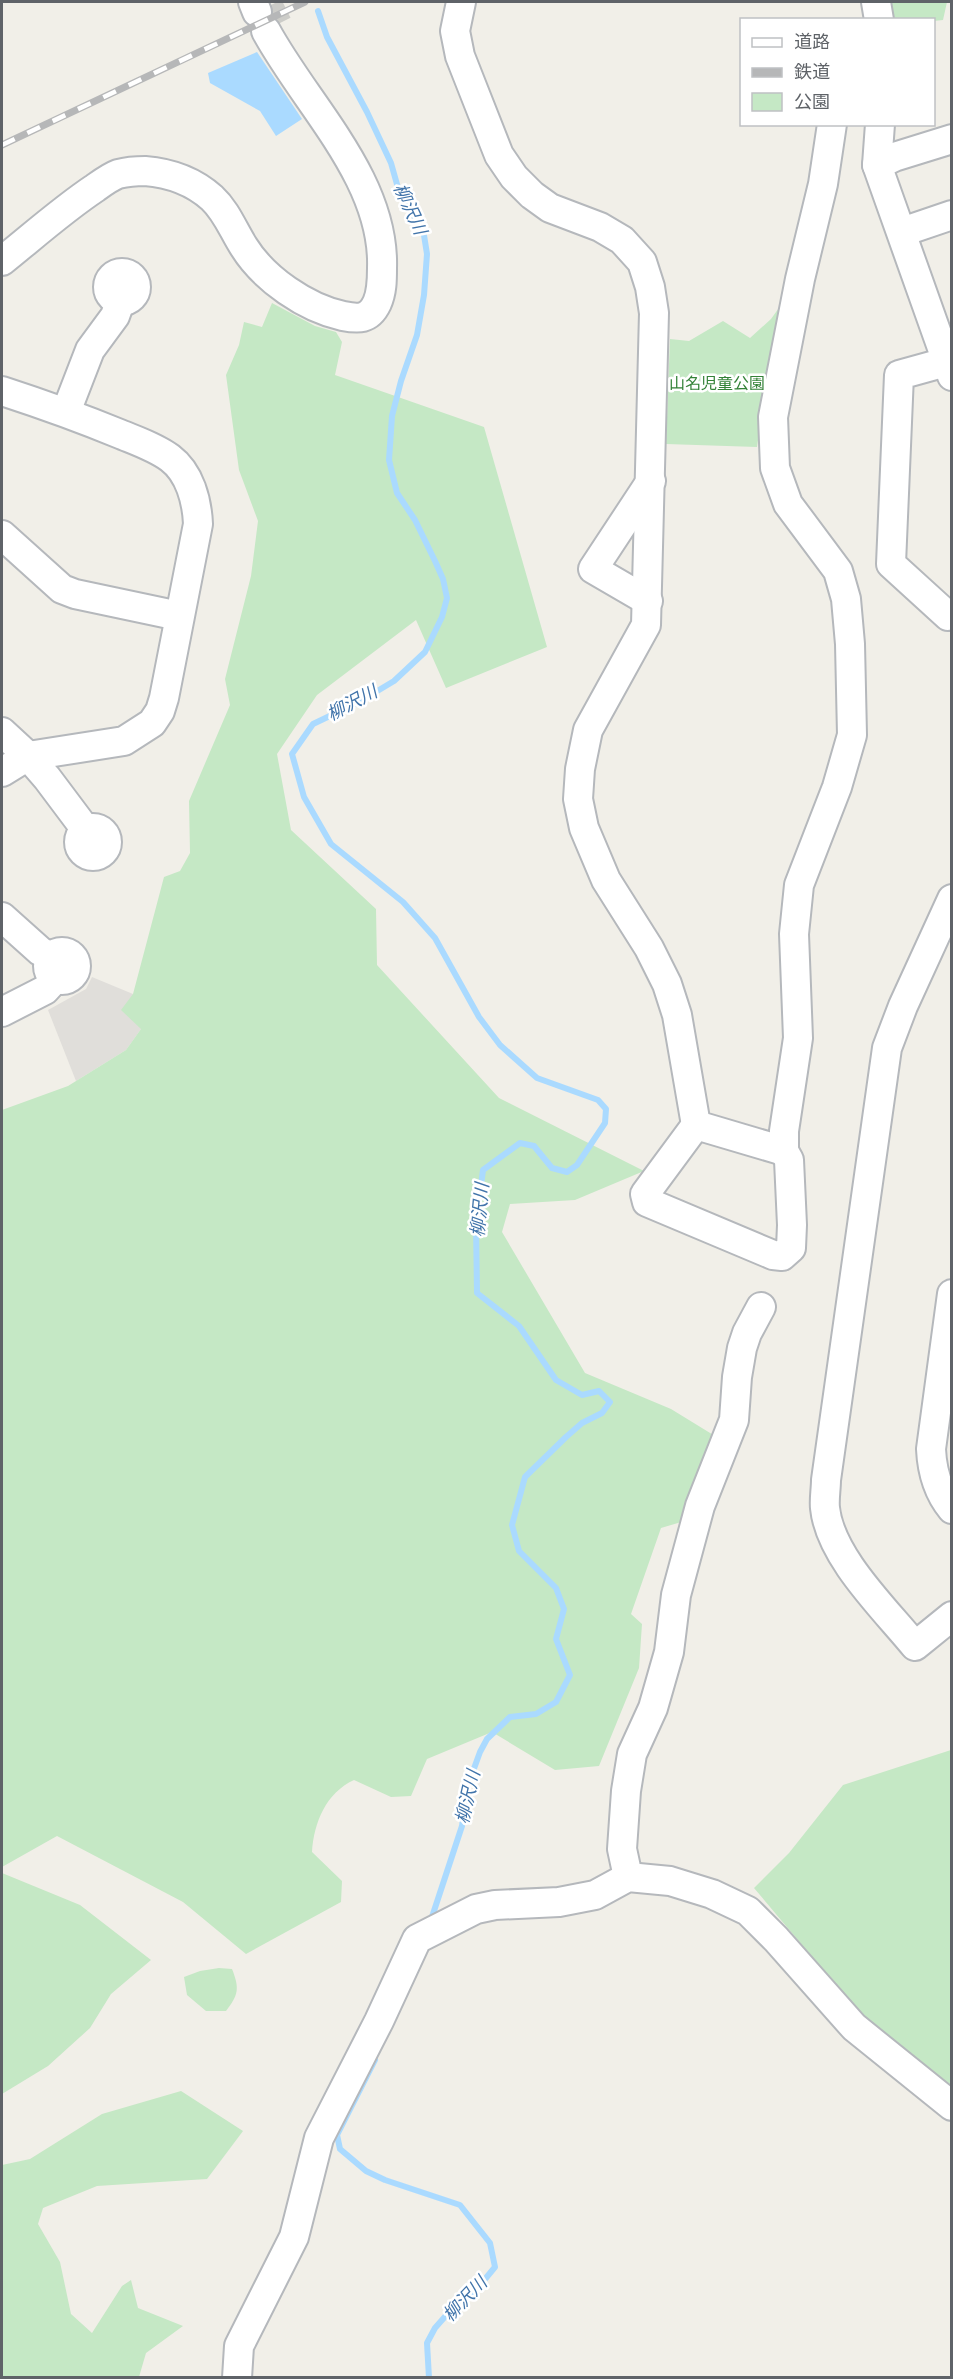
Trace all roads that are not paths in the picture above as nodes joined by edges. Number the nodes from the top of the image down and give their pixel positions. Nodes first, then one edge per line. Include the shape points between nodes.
1 (461, 2) edge
2 (876, 2) edge
3 (265, 13) tunnel mouth
4 (879, 18) edge
5 (832, 126) edge
6 (877, 126) edge
7 (951, 139) edge
8 (878, 165) junction
9 (951, 215) edge
10 (902, 232) junction
11 (2, 261) edge
12 (120, 302) dead end
13 (949, 369) edge
14 (2, 392) edge
15 (66, 412) junction
16 (651, 481) junction
17 (2, 535) edge
18 (648, 601) junction
19 (951, 615) edge
20 (179, 616) junction
21 (2, 732) edge
22 (28, 756) junction
23 (2, 772) edge
24 (86, 830) dead end
25 (950, 911) edge
26 (2, 916) edge
27 (2, 1012) edge
28 (696, 1125) junction
29 (784, 1151) junction
30 (951, 1294) edge
31 (761, 1307) dead end
32 (951, 1509) edge
33 (951, 1616) edge
34 (628, 1877) junction
35 (951, 2106) edge
36 (237, 2378) edge

1 - 16 street via 455,31 460,56 499,155 514,177 550,208 622,240 642,262 654,313
2 - 4 street
3 - 11 street via 281,59 361,179 376,216 382,276 377,303 368,315 357,318 333,314 301,299 268,275 244,248 224,210 212,198 198,187 143,171 118,174 85,194
5 - 29 street via 823,184 800,279 775,468 788,504 838,571 846,599 852,735 800,885 794,934 798,1038
6 - 8 street
7 - 8 street
8 - 10 street
9 - 10 street
10 - 13 street
12 - 15 street via 116,316 90,350
13 - 19 street via 899,375 891,564
14 - 15 street
15 - 20 street via 150,447 172,459 186,477 197,503 198,524
16 - 18 street
16 - 18 street via 593,569
17 - 20 street via 62,589
18 - 28 street via 646,625 588,730 578,799 584,828 606,880 667,984 678,1015
20 - 22 street via 164,698 152,723 124,741
21 - 22 street
22 - 23 street
22 - 24 street
25 - 33 street via 903,1006 887,1048 850,1299 825,1508 831,1533 845,1561 915,1646
26 - 27 street via 53,968 45,990
28 - 29 street
28 - 29 street via 645,1194 646,1202 782,1256 791,1248 792,1225 789,1160
30 - 32 street via 931,1449 937,1483
31 - 34 street via 742,1348 734,1420 700,1506 676,1595 669,1652 653,1708 633,1754 622,1849
34 - 35 street via 670,1881 748,1911 854,2027
34 - 36 street via 595,1895 476,1909 428,1933 320,2138 294,2237 239,2346

